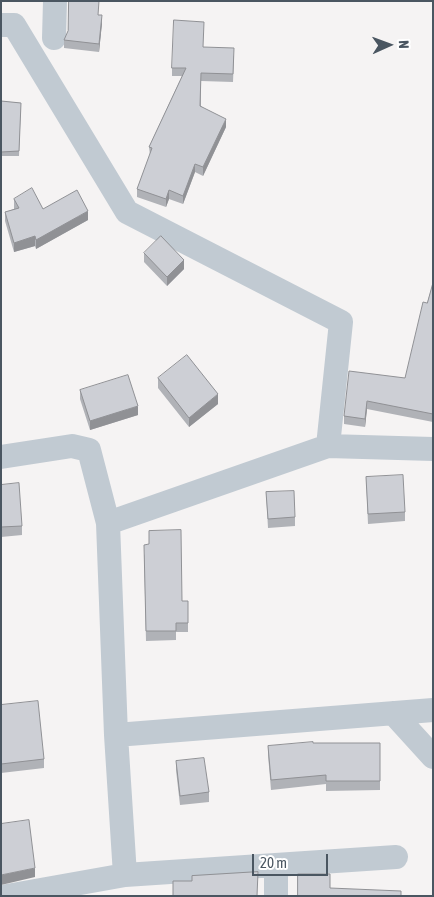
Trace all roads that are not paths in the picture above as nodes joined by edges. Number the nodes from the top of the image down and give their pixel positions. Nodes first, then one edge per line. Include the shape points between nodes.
1 (55, 1) edge
2 (1, 25) edge
3 (54, 38) dead end
4 (328, 446) junction
5 (433, 448) edge
6 (1, 457) edge
7 (108, 523) junction
8 (433, 710) edge
9 (393, 713) junction
10 (116, 735) junction
11 (433, 757) edge
12 (396, 857) dead end
13 (276, 865) junction
14 (125, 875) junction
15 (7, 896) edge
16 (276, 896) edge

1 - 3 street
2 - 4 street via 14,25 127,212 341,322
4 - 5 street
4 - 7 street
6 - 7 street via 72,446 89,450
7 - 10 street
8 - 9 street
9 - 10 street
9 - 11 street
10 - 14 street
12 - 13 street
13 - 14 street
13 - 16 street
14 - 15 street

